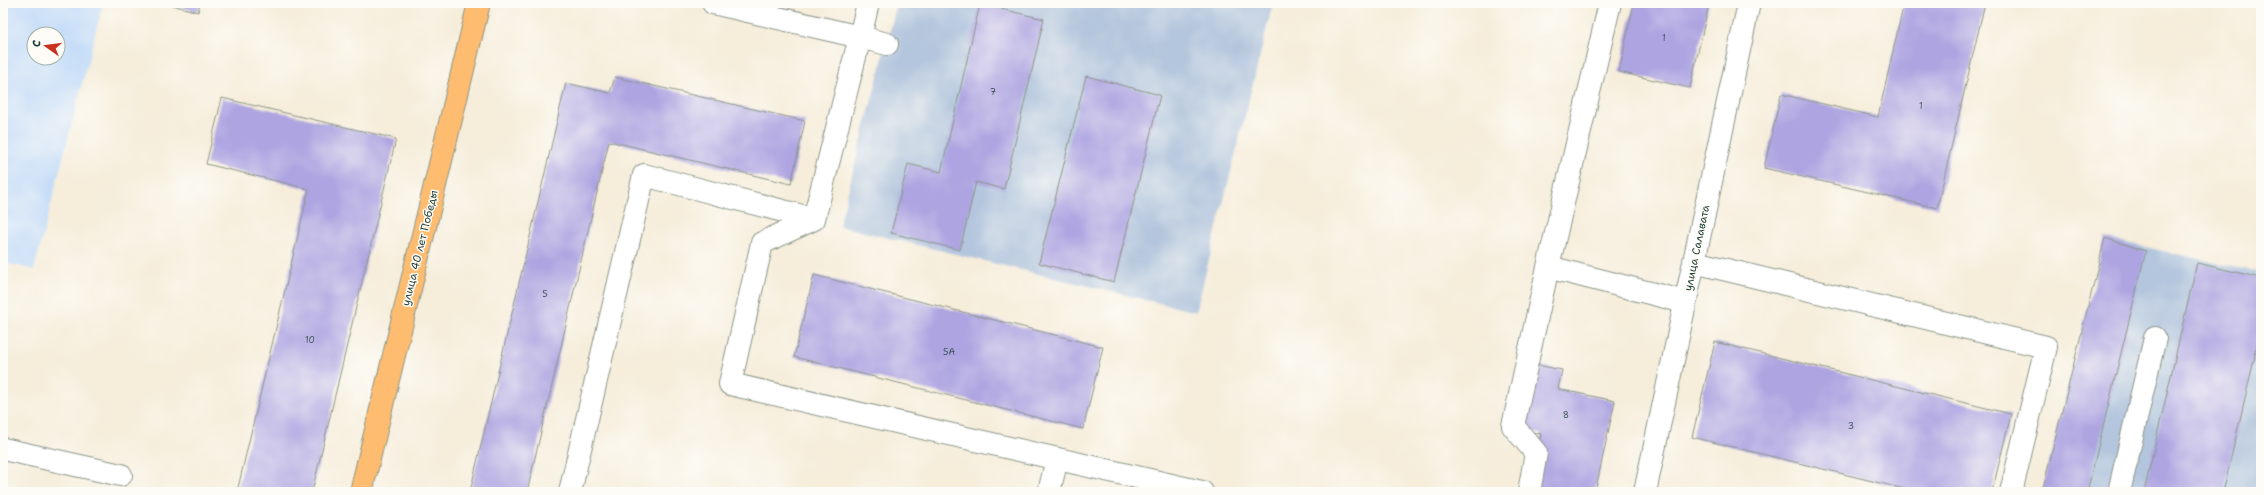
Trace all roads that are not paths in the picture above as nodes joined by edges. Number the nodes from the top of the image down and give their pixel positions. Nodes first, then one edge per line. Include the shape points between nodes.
1 (479, 3) edge
2 (713, 3) edge
3 (868, 3) edge
4 (1610, 3) edge
5 (1749, 3) edge
6 (860, 37) junction
7 (887, 44) dead end
8 (814, 219) junction
9 (1694, 262) junction
10 (1548, 267) junction
11 (1686, 302) junction
12 (2155, 338) dead end
13 (3, 449) edge
14 (1056, 459) junction
15 (121, 475) dead end
16 (1178, 489) edge
17 (361, 492) edge
18 (570, 492) edge
19 (1049, 492) edge
20 (1202, 492) edge
21 (1529, 492) edge
22 (1645, 492) edge
23 (2011, 492) edge
24 (2119, 492) edge

1 - 17 main road, улица 40 лет Победы
2 - 6 street
3 - 6 street
4 - 10 street
5 - 9 street, улица Салавата
6 - 7 street
6 - 8 street
8 - 14 street via 762,243 730,384
8 - 18 street via 644,175
9 - 11 street, улица Салавата
9 - 23 street via 2046,347
10 - 11 street
10 - 21 street via 1513,426 1536,453
11 - 22 street, улица Салавата
12 - 24 street
13 - 15 street
14 - 16 street
14 - 19 street
16 - 20 street

